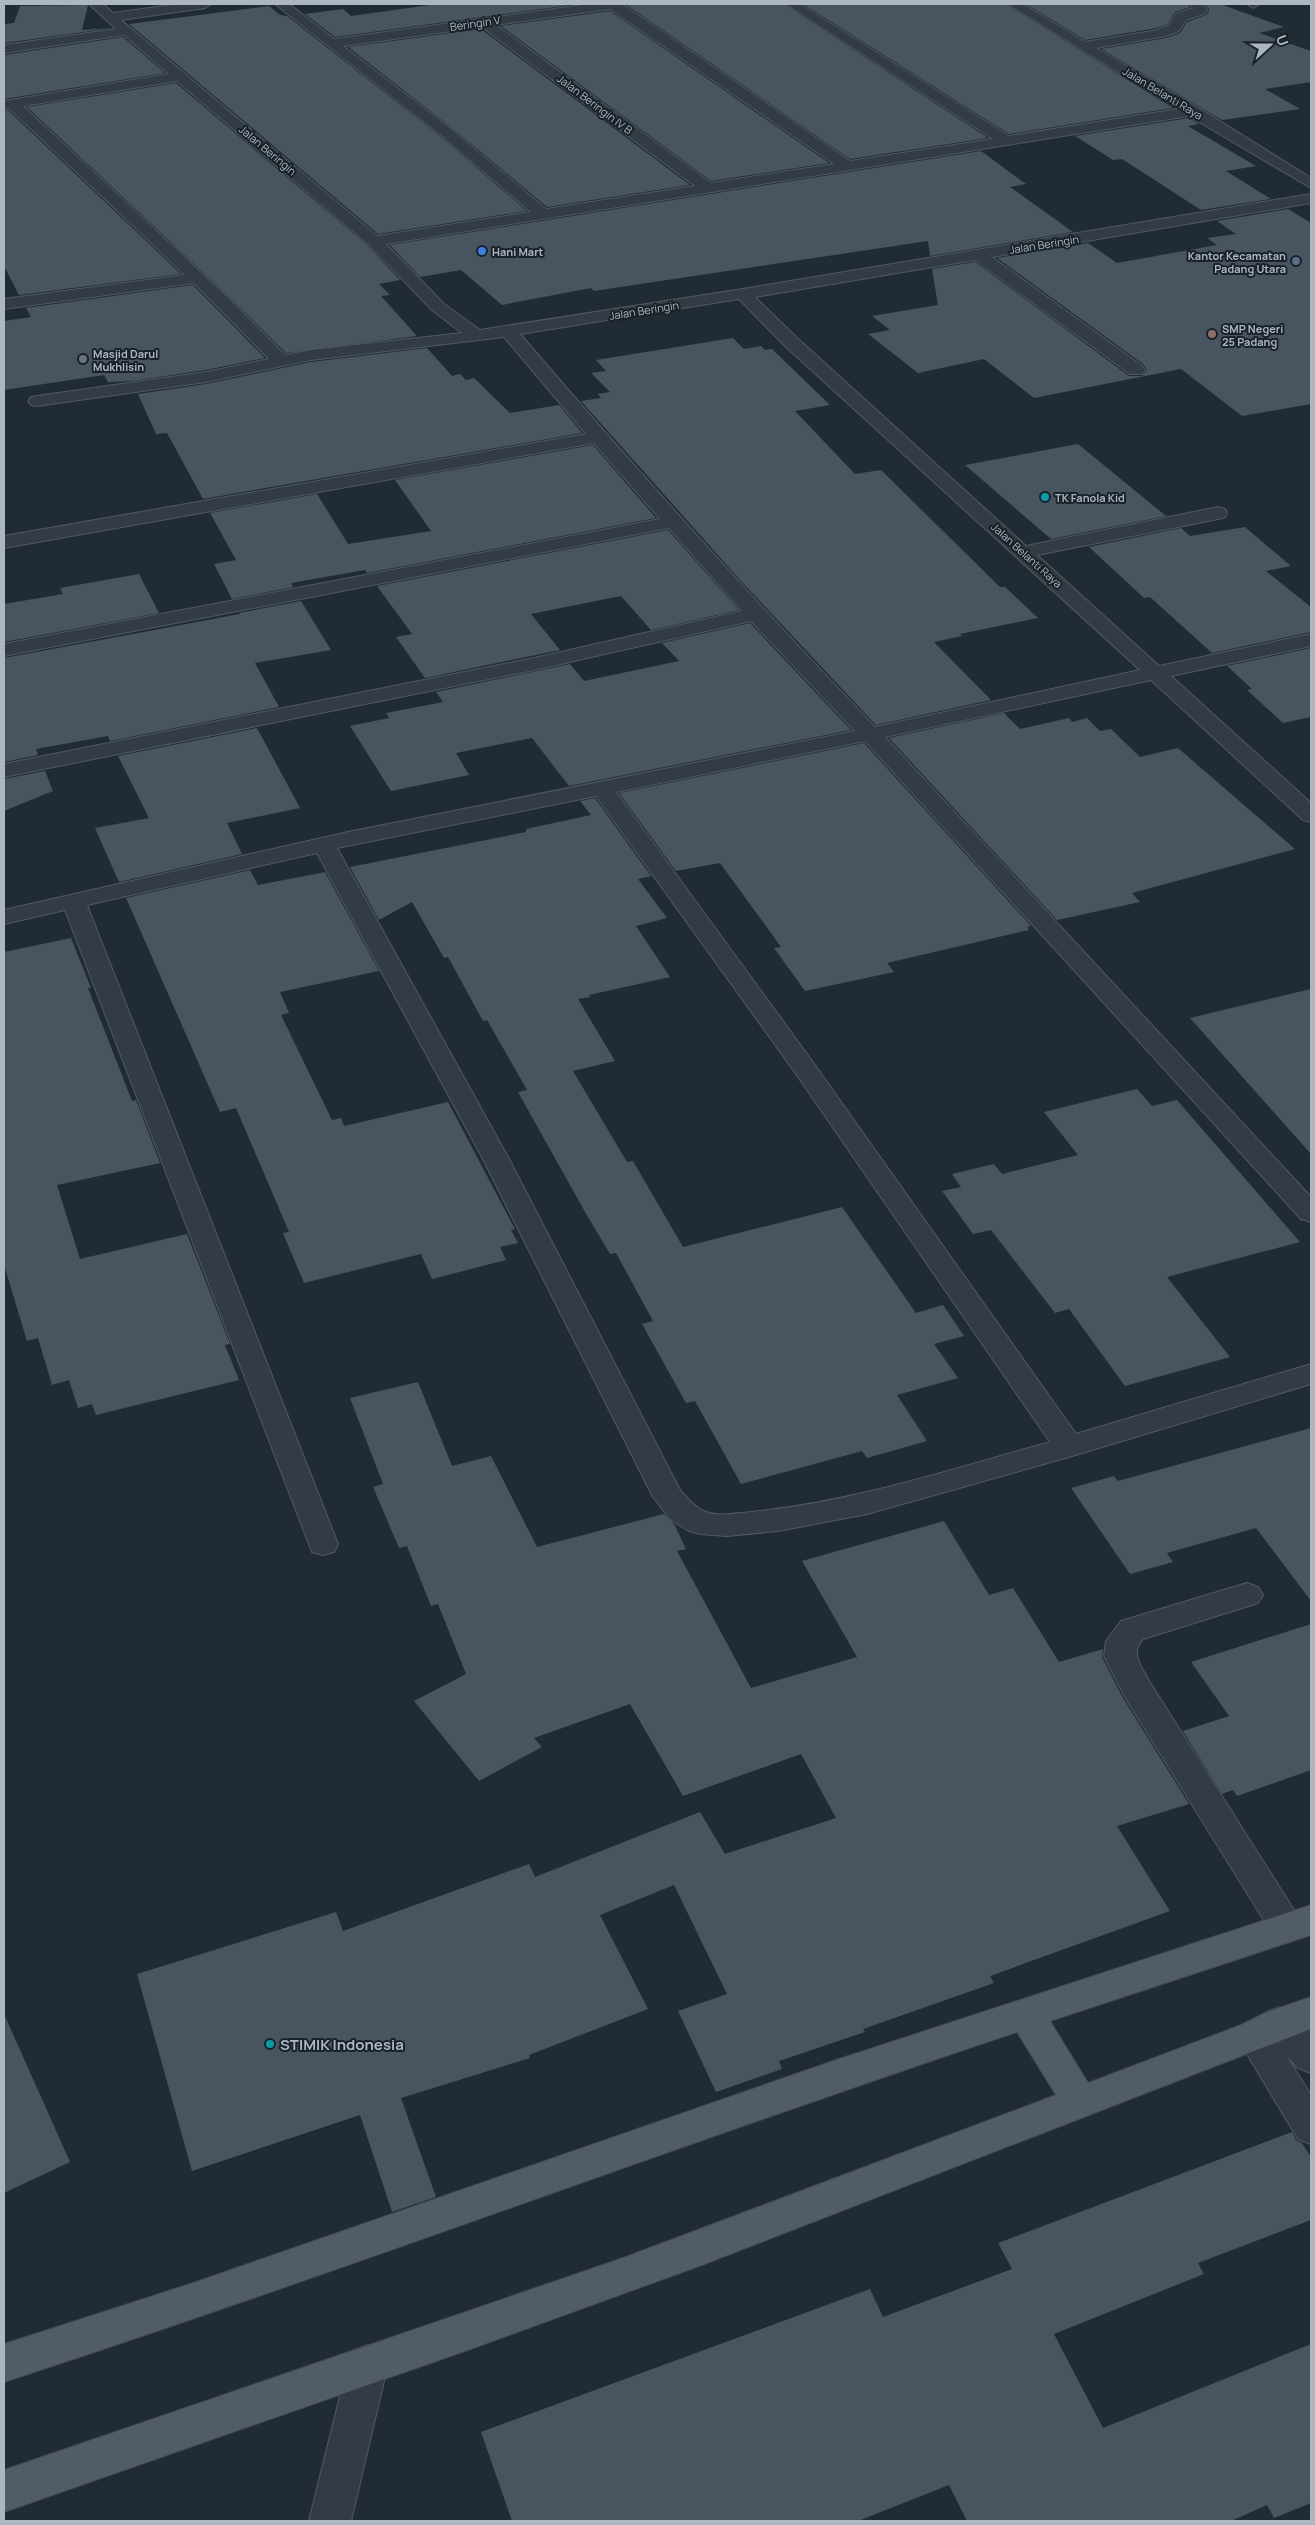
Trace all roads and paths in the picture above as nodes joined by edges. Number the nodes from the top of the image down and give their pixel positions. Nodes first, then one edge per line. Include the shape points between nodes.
1 (95, 4) edge
2 (205, 4) edge
3 (281, 4) edge
4 (614, 4) edge
5 (792, 4) edge
6 (1014, 4) edge
7 (1196, 4) edge
8 (111, 17) junction
9 (484, 22) junction
10 (127, 31) junction
11 (334, 43) junction
12 (1083, 46) junction
13 (4, 49) edge
14 (180, 76) junction
15 (8, 105) edge
16 (1194, 111) junction
17 (1005, 140) junction
18 (849, 167) junction
19 (1311, 184) edge
20 (707, 187) junction
21 (1311, 198) edge
22 (543, 214) junction
23 (374, 241) junction
24 (979, 255) junction
25 (197, 278) junction
26 (743, 294) junction
27 (4, 304) edge
28 (508, 331) junction
29 (477, 336) junction
30 (280, 360) junction
31 (1136, 370) dead end
32 (37, 401) dead end
33 (598, 437) junction
34 (1218, 513) dead end
35 (672, 522) junction
36 (4, 542) edge
37 (1024, 552) junction
38 (755, 614) junction
39 (1311, 640) edge
40 (4, 650) edge
41 (1158, 674) junction
42 (870, 734) junction
43 (4, 771) edge
44 (602, 788) junction
45 (1311, 814) edge
46 (324, 845) junction
47 (73, 900) junction
48 (4, 917) edge
49 (1311, 1213) edge
50 (1311, 1374) edge
51 (1069, 1447) junction
52 (323, 1544) dead end
53 (1247, 1595) dead end
54 (1299, 1924) edge
55 (1026, 2015) junction
56 (1282, 2024) edge
57 (1311, 2058) edge
58 (1080, 2102) junction
59 (1311, 2127) edge
60 (4, 2363) edge
61 (368, 2364) junction
62 (4, 2491) edge
63 (330, 2521) edge

1 - 8 street, Jalan Beringin
2 - 8 street
3 - 11 street
4 - 9 street, Beringin V
4 - 18 street
5 - 17 street
6 - 12 street, Jalan Belanti Raya
7 - 12 street via 1201,10 1181,17 1170,30
8 - 10 street, Jalan Beringin
9 - 11 street, Beringin V
9 - 20 street, Jalan Beringin IV B
10 - 13 street
10 - 14 street, Jalan Beringin
11 - 22 street
12 - 16 street, Jalan Belanti Raya
14 - 15 street
14 - 23 street, Jalan Beringin
15 - 25 street
16 - 17 street
16 - 19 street, Jalan Belanti Raya
17 - 18 street
18 - 20 street
20 - 22 street
21 - 24 street, Jalan Beringin
22 - 23 street
23 - 29 street, Jalan Beringin via 438,307
24 - 26 street, Jalan Beringin
24 - 31 street
25 - 27 street
25 - 30 street
26 - 28 street, Jalan Beringin
26 - 37 street, Jalan Belanti Raya via 790,341
28 - 29 street, Jalan Beringin
28 - 33 street
29 - 30 street
30 - 32 street via 206,377
33 - 35 street
33 - 36 street
34 - 37 street
35 - 38 street
35 - 40 street
37 - 41 street, Jalan Belanti Raya
38 - 42 street
38 - 43 street via 534,664
39 - 41 street
41 - 42 street
41 - 45 street, Jalan Belanti Raya
42 - 44 street
42 - 49 street
44 - 46 street
44 - 51 street via 803,1066
46 - 47 street
46 - 51 street via 496,1159 668,1497 681,1511 700,1523 727,1525 778,1520 867,1504
47 - 48 street
47 - 52 street
50 - 51 street
53 - 54 street via 1132,1630 1122,1641 1120,1656 1180,1761
54 - 55 main road
55 - 58 main road
55 - 60 main road via 836,2076 192,2302
56 - 57 street
56 - 58 main road
56 - 59 street
58 - 61 main road via 896,2176 621,2277
61 - 62 main road
61 - 63 street

